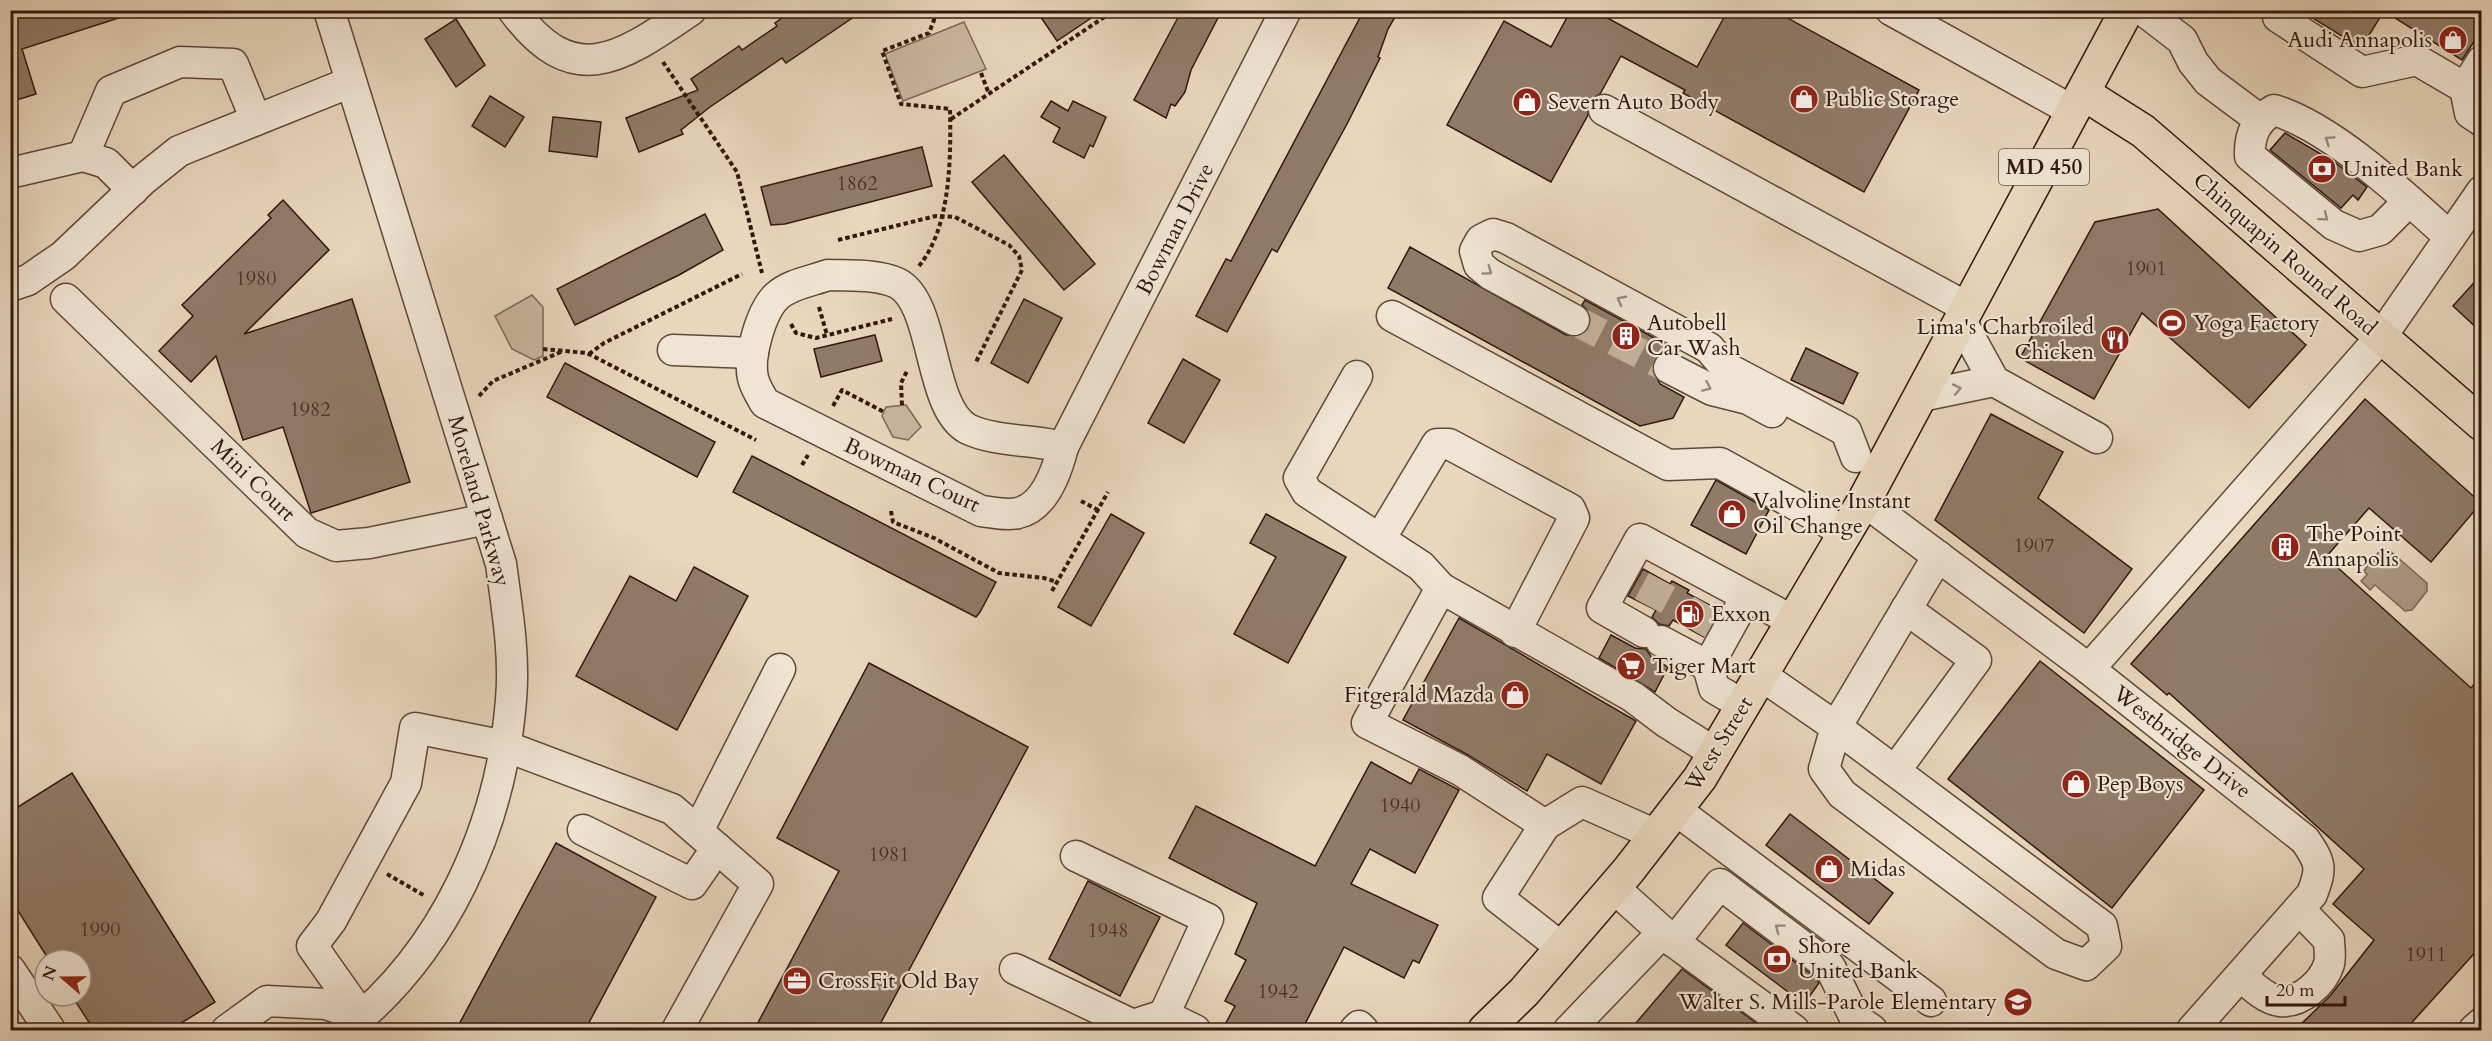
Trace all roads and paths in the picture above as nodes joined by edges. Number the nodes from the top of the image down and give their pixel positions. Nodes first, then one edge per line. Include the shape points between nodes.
1 (329, 10) edge
2 (513, 10) edge
3 (691, 10) edge
4 (927, 10) edge
5 (1115, 10) edge
6 (1286, 10) edge
7 (1891, 10) edge
8 (2127, 10) edge
9 (2143, 10) edge
10 (2277, 10) edge
11 (2481, 61) edge
12 (663, 62) dead end
13 (981, 73) dead end
14 (351, 82) junction
15 (2465, 88) junction
16 (989, 94) junction
17 (2078, 102) junction
18 (1605, 110) dead end
19 (950, 119) junction
20 (2259, 119) junction
21 (256, 120) junction
22 (2481, 121) edge
23 (83, 156) junction
24 (10, 173) edge
25 (133, 190) junction
26 (2481, 191) edge
27 (2409, 201) junction
28 (941, 216) junction
29 (2450, 237) junction
30 (838, 240) dead end
31 (918, 268) dead end
32 (742, 274) dead end
33 (765, 282) dead end
34 (10, 286) edge
35 (66, 299) dead end
36 (1965, 314) junction
37 (787, 316) dead end
38 (1392, 316) dead end
39 (822, 318) dead end
40 (894, 318) dead end
41 (1574, 320) tunnel mouth
42 (827, 335) junction
43 (2381, 337) junction
44 (543, 349) dead end
45 (674, 350) dead end
46 (562, 351) junction
47 (753, 353) junction
48 (589, 354) junction
49 (975, 364) dead end
50 (909, 367) dead end
51 (1669, 369) tunnel mouth
52 (1357, 376) dead end
53 (1994, 381) junction
54 (479, 396) dead end
55 (1921, 396) junction
56 (902, 405) dead end
57 (831, 408) dead end
58 (884, 412) dead end
59 (2481, 424) edge
60 (2097, 438) dead end
61 (756, 440) dead end
62 (1063, 447) junction
63 (1868, 464) junction
64 (1108, 492) dead end
65 (1082, 501) dead end
66 (1864, 501) junction
67 (1098, 510) junction
68 (891, 511) dead end
69 (487, 519) junction
70 (1845, 532) junction
71 (1380, 539) junction
72 (1938, 556) junction
73 (1057, 582) junction
74 (1440, 588) junction
75 (1052, 591) dead end
76 (1746, 597) junction
77 (1906, 609) junction
78 (1793, 621) junction
79 (1515, 632) junction
80 (1708, 666) junction
81 (780, 669) dead end
82 (2089, 669) junction
83 (1761, 675) junction
84 (1743, 705) junction
85 (1836, 727) junction
86 (505, 746) junction
87 (1715, 753) junction
88 (1895, 771) junction
89 (1666, 822) junction
90 (1545, 825) junction
91 (584, 830) dead end
92 (708, 839) junction
93 (1076, 856) dead end
94 (405, 884) dead end
95 (1614, 888) junction
96 (431, 899) dead end
97 (2299, 909) junction
98 (1668, 937) junction
99 (1562, 948) junction
100 (1015, 969) dead end
101 (10, 970) edge
102 (2241, 976) junction
103 (1931, 1001) dead end
104 (1164, 1015) junction
105 (2481, 1023) edge
106 (353, 1024) edge
107 (1864, 1024) edge
108 (1494, 1027) edge
109 (50, 1030) edge
110 (227, 1030) edge
111 (677, 1030) edge
112 (1195, 1030) edge
113 (1355, 1030) edge
114 (1363, 1030) edge
115 (1569, 1030) edge
116 (1794, 1030) edge
117 (2192, 1030) edge
118 (2474, 1030) edge

1 - 14 street, Moreland Parkway
2 - 3 street via 532,36 556,52 581,59 610,58 637,48
4 - 19 path via 934,20 928,33 882,51 901,104 950,109
5 - 16 path
6 - 62 street, Bowman Drive
7 - 17 street
8 - 17 main road, West Street / MD 450
9 - 20 street via 2182,40 2208,81
10 - 15 street via 2278,17 2362,72 2417,60
11 - 15 street
12 - 33 path via 737,172
13 - 16 path
14 - 21 street
14 - 69 street, Moreland Parkway
15 - 22 street via 2470,113
16 - 19 path
17 - 36 main road, West Street / MD 450
17 - 43 main road, Chinquapin Round Road via 2143,131
18 - 36 street
19 - 28 path via 950,174
27 -> 20 street via 2362,162 2294,116 2274,110
20 -> 27 street via 2250,156 2334,225 2359,236 2380,230
21 - 23 street via 233,64 180,62 111,91
21 - 25 street via 178,151
23 - 24 street
23 - 25 street via 106,163
25 - 34 street via 63,256 28,280
26 - 29 street
27 - 29 street
28 - 30 path
28 - 31 path
28 - 49 path via 955,217 1010,245 1019,256 1022,270 1013,293
29 - 43 street
32 - 48 path
35 - 69 street, Mini Court via 307,532 336,546
36 - 53 street
36 - 55 main road, West Street / MD 450
37 - 42 path via 796,333 816,338
38 - 70 street via 1668,465 1720,463
39 - 42 path
40 - 42 path
63 -> 41 street via 1846,431 1725,367 1709,348 1506,238 1493,234 1481,240 1475,251 1479,265
43 - 59 main road, Chinquapin Round Road
43 - 82 street
44 - 46 path
45 - 47 street
46 - 48 path
46 - 54 path via 493,381
47 - 62 street, Bowman Court via 753,378 765,403 981,511 1017,514 1039,502
47 - 62 street, Bowman Court via 776,297 788,289 828,275 898,283 918,306 949,408 967,428
48 - 61 path
50 - 56 path via 901,383
51 -> 63 street via 1712,390 1748,399
52 - 71 street via 1299,478 1307,492
55 -> 53 street
53 - 60 street
55 - 63 main road, West Street / MD 450
57 - 58 path via 842,390
63 - 66 main road, West Street / MD 450
64 - 67 path
65 - 67 path
66 - 70 main road, West Street / MD 450
66 - 72 street, Westbridge Drive
67 - 73 path
68 - 73 path via 893,522 934,538 999,573
69 - 86 street, Moreland Parkway via 501,564 510,634 512,698
70 - 78 main road, West Street / MD 450
71 - 74 street via 1421,566
71 - 79 street via 1437,444 1449,444 1570,509 1574,518
72 - 77 street
72 - 82 street, Westbridge Drive
73 - 75 path
74 - 79 street
74 - 90 street via 1367,723 1460,770
76 - 78 street
76 - 80 street
76 - 80 street via 1713,593 1668,569 1640,539 1602,608 1660,631
77 - 85 street
77 - 88 street via 1976,660
78 - 83 main road, West Street / MD 450
79 - 87 street via 1634,697
80 - 84 street via 1714,688
81 - 92 street
82 - 97 street, Westbridge Drive via 2305,840 2319,860 2319,876 2312,894
83 - 84 main road, West Street / MD 450
83 - 85 street
84 - 87 main road, West Street / MD 450
85 - 88 street
85 - 88 street via 1824,769 1842,794 2056,954 2086,965 2106,946 2102,926
86 - 92 street via 672,809
86 - 106 street, Moreland Parkway via 503,766 477,851 444,919 408,969
86 - 106 street via 415,728 406,783 331,921 312,946
87 - 89 main road, West Street / MD 450
89 - 90 street via 1582,802
89 - 95 main road, West Street / MD 450
89 - 103 street
90 - 99 street via 1498,898
91 - 92 street via 692,884
92 - 111 street via 758,884
93 - 104 street via 1208,919
94 - 96 path
95 - 98 street
95 - 99 main road, West Street / MD 450
97 - 102 street, Westbridge Drive
97 - 102 street via 2328,940 2329,963 2317,984 2298,998 2278,1001
107 -> 98 street via 1830,967 1720,884
98 - 115 street
98 - 116 street
99 - 108 main road, West Street / MD 450
100 - 104 street via 1133,1025
101 - 109 street
102 - 117 street, Westbridge Drive
104 - 112 street
105 - 118 street
106 - 110 street via 326,1004 267,1001
113 - 114 street via 1359,1026

